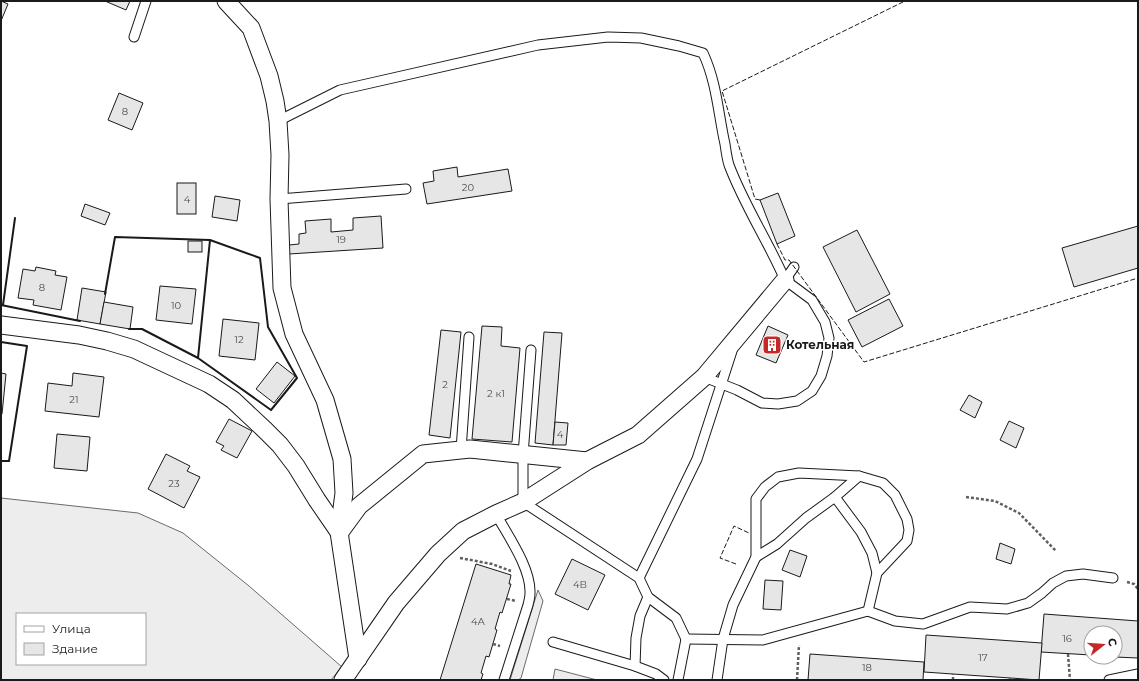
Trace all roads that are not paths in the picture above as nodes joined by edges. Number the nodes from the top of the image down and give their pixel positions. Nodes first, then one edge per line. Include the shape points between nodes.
1 (146, 1) edge
2 (226, 1) edge
3 (134, 37) dead end
4 (278, 121) junction
5 (406, 189) dead end
6 (280, 199) junction
7 (789, 274) junction
8 (1, 325) edge
9 (469, 337) dead end
10 (735, 341) junction
11 (531, 350) dead end
12 (704, 377) junction
13 (721, 384) junction
14 (461, 450) junction
15 (523, 455) junction
16 (587, 461) junction
17 (859, 476) junction
18 (835, 498) junction
19 (523, 502) junction
20 (496, 514) junction
21 (340, 532) junction
22 (756, 557) junction
23 (877, 573) junction
24 (639, 578) junction
25 (1113, 578) dead end
26 (648, 597) junction
27 (868, 611) junction
28 (686, 639) junction
29 (723, 640) junction
30 (553, 642) dead end
31 (358, 659) junction
32 (635, 666) junction
33 (1138, 674) edge
34 (343, 680) edge
35 (504, 680) edge
36 (664, 680) edge
37 (678, 680) edge
38 (717, 680) edge
39 (1109, 680) edge

1 - 3 lane
2 - 4 street via 251,28 269,76
4 - 6 street
4 - 7 lane via 340,90 538,45 608,38 641,38 703,53 717,98 729,164 751,213 773,253
5 - 6 lane
6 - 21 street via 282,288 294,334 325,400 342,459 344,493
7 - 10 street
7 - 13 lane via 812,300 825,322 829,338 821,376 812,391 797,401 762,403
8 - 21 street via 107,340 148,355 209,384 233,400 280,445
9 - 14 lane
10 - 12 street
10 - 13 lane
11 - 15 lane
12 - 13 lane
12 - 16 street via 638,435
13 - 24 lane via 697,459
14 - 15 street
14 - 21 street via 423,454 359,506
15 - 16 street
15 - 19 lane
16 - 19 street
17 - 18 lane
17 - 22 lane via 799,473 778,477 765,486 756,499
17 - 23 lane via 883,483 895,495 907,519 907,541
18 - 22 lane
18 - 23 lane via 861,532 872,553
19 - 20 street
19 - 24 lane
20 - 31 street via 463,531 438,554 396,603
20 - 35 lane via 520,556 530,593
21 - 31 street
22 - 29 lane via 733,605
23 - 27 lane
24 - 26 lane
25 - 27 lane via 1083,574 1066,576 1028,603 1007,609 970,607 923,624 895,621
26 - 28 lane via 676,618
26 - 32 lane via 640,616
27 - 29 lane via 763,640
28 - 29 lane
28 - 37 lane
29 - 38 lane
30 - 32 lane
31 - 34 street
32 - 36 lane
33 - 39 lane

